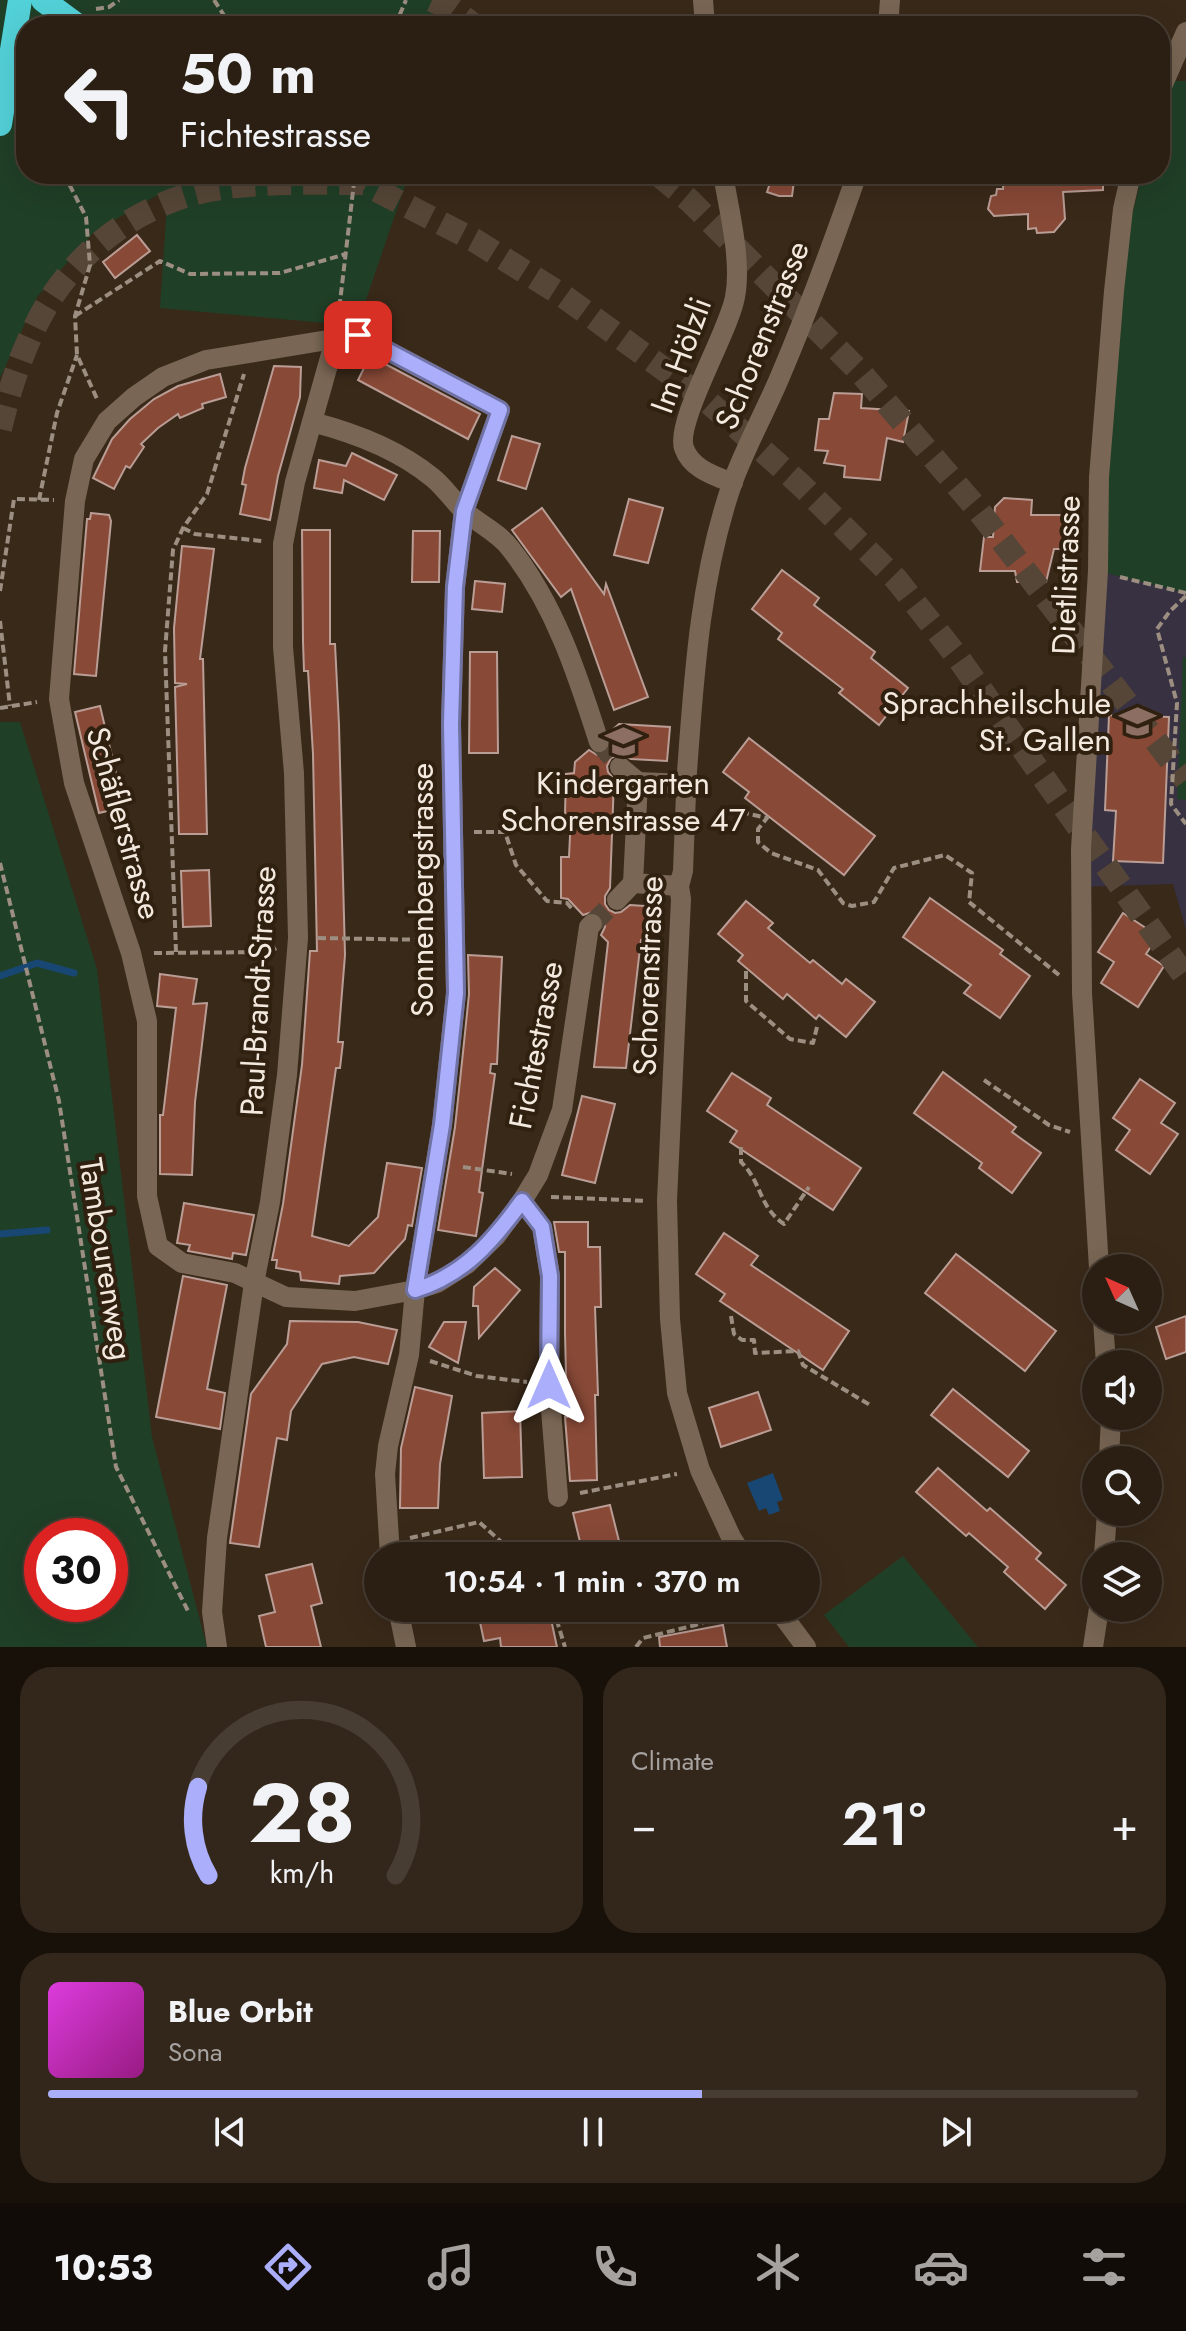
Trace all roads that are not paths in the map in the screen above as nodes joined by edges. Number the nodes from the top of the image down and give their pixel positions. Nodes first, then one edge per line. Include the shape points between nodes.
1 (43, 0) edge
2 (65, 16) edge
3 (16, 25) edge
4 (1186, 32) edge
5 (1170, 68) edge
6 (0, 124) edge
7 (725, 184) edge
8 (853, 184) edge
9 (1129, 184) edge
10 (335, 340) junction
11 (312, 422) junction
12 (733, 483) junction
13 (464, 511) junction
14 (599, 742) tunnel mouth
15 (620, 767) tunnel mouth
16 (638, 782) junction
17 (685, 784) junction
18 (633, 883) junction
19 (679, 886) junction
20 (617, 900) tunnel mouth
21 (590, 926) tunnel mouth
22 (522, 1201) junction
23 (1098, 1254) edge
24 (254, 1283) junction
25 (415, 1290) junction
26 (558, 1497) road end
27 (388, 1542) edge
28 (734, 1542) edge
29 (401, 1622) edge
30 (787, 1622) edge
31 (1097, 1622) edge
32 (217, 1647) edge
33 (406, 1647) edge
34 (806, 1647) edge
35 (1093, 1647) edge

1 - 2 highway
3 - 6 highway
4 - 5 street
7 - 12 street, Im Hölzli via 736,247 735,297 683,427 684,449 701,470
8 - 12 street, Schorenstrasse
9 - 23 street, Dietlistrasse via 1099,477 1081,849 1082,993
10 - 11 street, Paul-Brandt-Strasse
10 - 13 street, Sonnenbergstrasse via 358,335 500,410
10 - 24 street, Schäflerstrasse via 206,360 163,377 107,421 84,459 75,501 59,699 74,783 131,953 147,1021 147,1196 158,1246 182,1263 235,1273
11 - 13 street via 390,450 433,478
11 - 24 street, Paul-Brandt-Strasse via 283,544 298,938 281,1123
12 - 17 street, Schorenstrasse via 706,583
13 - 14 street via 508,545 536,587 563,638
13 - 25 street, Sonnenbergstrasse via 455,587 451,723 456,993 442,1125
15 - 16 street
16 - 17 street
16 - 18 street
17 - 19 street, Schorenstrasse
18 - 19 street
18 - 20 street
19 - 28 street, Schorenstrasse via 667,1201 670,1319 677,1393 700,1470
21 - 22 street, Fichtestrasse via 562,1110
22 - 25 street, Fichtestrasse via 467,1264
22 - 26 street via 542,1227 550,1276 549,1385
24 - 25 street, Fichtestrasse via 286,1297 355,1301
24 - 32 street, Paul-Brandt-Strasse via 217,1538 212,1612
25 - 27 street, Sonnenbergstrasse via 409,1355 388,1446
29 - 33 street
30 - 34 street
31 - 35 street

